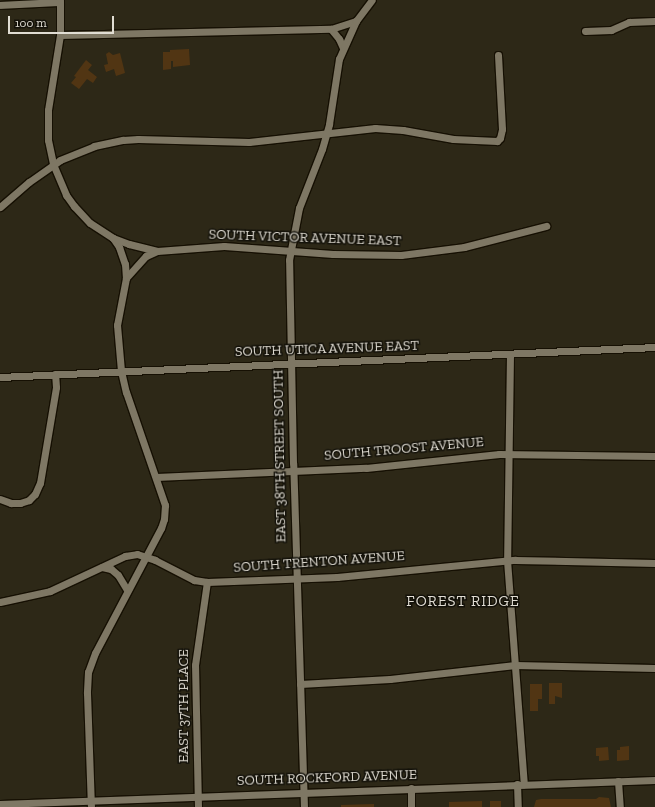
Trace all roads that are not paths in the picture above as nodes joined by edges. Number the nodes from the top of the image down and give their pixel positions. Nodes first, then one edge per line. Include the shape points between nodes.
1 (372, 0) edge
2 (60, 1) edge
3 (0, 5) edge
4 (356, 21) junction
5 (655, 21) edge
6 (331, 29) junction
7 (585, 31) dead end
8 (60, 35) junction
9 (343, 48) junction
10 (498, 54) dead end
11 (327, 132) junction
12 (53, 164) junction
13 (0, 207) edge
14 (546, 226) dead end
15 (113, 238) junction
16 (290, 250) junction
17 (157, 251) junction
18 (126, 278) junction
19 (655, 347) edge
20 (510, 354) junction
21 (291, 363) junction
22 (121, 372) junction
23 (55, 374) junction
24 (0, 377) edge
25 (508, 453) junction
26 (655, 456) edge
27 (294, 472) junction
28 (156, 477) junction
29 (0, 499) edge
30 (147, 557) junction
31 (507, 560) junction
32 (655, 563) edge
33 (102, 567) junction
34 (296, 579) junction
35 (207, 582) junction
36 (127, 590) junction
37 (0, 602) edge
38 (515, 665) junction
39 (655, 668) edge
40 (300, 684) junction
41 (655, 780) edge
42 (618, 781) junction
43 (521, 784) junction
44 (411, 788) junction
45 (304, 792) junction
46 (197, 796) junction
47 (0, 804) edge
48 (91, 804) edge
49 (198, 807) edge
50 (304, 807) edge
51 (411, 807) edge
52 (518, 807) edge
53 (620, 807) edge

1 - 4 street, EAST 38TH STREET SOUTH
2 - 3 street
2 - 8 street
4 - 6 street
4 - 9 street, EAST 38TH STREET SOUTH
5 - 7 street via 629,22 611,30
6 - 8 street
6 - 9 street
8 - 12 street via 48,110 48,140
9 - 11 street, EAST 38TH STREET SOUTH
10 - 11 street via 502,129 497,141 453,139 389,128
11 - 12 street via 249,142 123,140 94,146
11 - 16 street, EAST 38TH STREET SOUTH via 299,208
12 - 13 street
12 - 15 street via 74,206 90,223
14 - 16 street, SOUTH VICTOR AVENUE EAST via 492,241 431,252 366,255
15 - 17 street, SOUTH VICTOR AVENUE EAST
15 - 18 street via 126,264
16 - 17 street, SOUTH VICTOR AVENUE EAST via 224,246
16 - 21 street, EAST 38TH STREET SOUTH via 288,285
17 - 18 street, SOUTH VICTOR AVENUE EAST via 146,256
18 - 22 street via 116,326
19 - 20 street, SOUTH UTICA AVENUE EAST
20 - 21 street, SOUTH UTICA AVENUE EAST
20 - 25 street
21 - 22 street, SOUTH UTICA AVENUE EAST
21 - 27 street, EAST 38TH STREET SOUTH
22 - 23 street, SOUTH UTICA AVENUE EAST
22 - 28 street
23 - 24 street, SOUTH UTICA AVENUE EAST
23 - 29 street via 56,387 40,483 29,500 11,503
25 - 26 street, SOUTH TROOST AVENUE
25 - 27 street, SOUTH TROOST AVENUE via 366,468
25 - 31 street
27 - 28 street, SOUTH TROOST AVENUE
27 - 34 street, EAST 38TH STREET SOUTH
28 - 30 street via 163,496 165,512 161,528
30 - 33 street, SOUTH TRENTON AVENUE via 137,554 125,556
30 - 35 street, SOUTH TRENTON AVENUE via 194,580
30 - 36 street
31 - 32 street, SOUTH TRENTON AVENUE
31 - 34 street, SOUTH TRENTON AVENUE
31 - 38 street
33 - 36 street via 111,569 118,575
33 - 37 street, SOUTH TRENTON AVENUE via 50,591
34 - 35 street, SOUTH TRENTON AVENUE
34 - 40 street, EAST 38TH STREET SOUTH
35 - 46 street, EAST 37TH PLACE via 195,665
36 - 48 street via 88,672
38 - 39 street
38 - 40 street via 390,679
38 - 43 street
40 - 45 street, EAST 38TH STREET SOUTH
41 - 42 street, SOUTH ROCKFORD AVENUE
42 - 43 street, SOUTH ROCKFORD AVENUE
42 - 53 street
43 - 44 street, SOUTH ROCKFORD AVENUE
43 - 52 street
44 - 45 street, SOUTH ROCKFORD AVENUE
44 - 51 street
45 - 46 street, SOUTH ROCKFORD AVENUE
45 - 50 street, EAST 38TH STREET SOUTH
46 - 48 street, SOUTH ROCKFORD AVENUE
46 - 49 street, EAST 37TH PLACE
47 - 48 street, SOUTH ROCKFORD AVENUE

